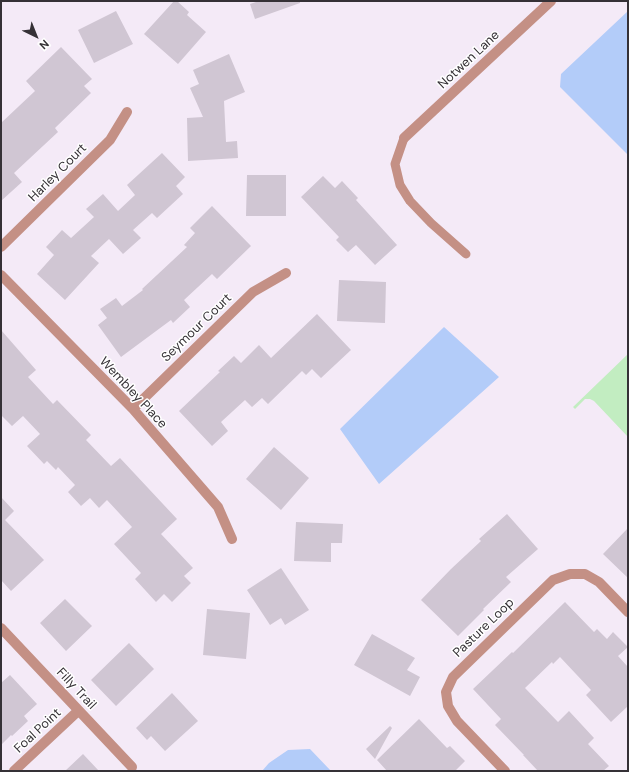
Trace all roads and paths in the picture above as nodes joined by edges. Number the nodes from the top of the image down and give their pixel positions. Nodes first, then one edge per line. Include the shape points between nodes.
1 (551, 1) edge
2 (127, 112) dead end
3 (404, 138) joint
4 (1, 247) edge
5 (466, 254) dead end
6 (286, 273) dead end
7 (1, 275) edge
8 (132, 409) junction
9 (232, 539) dead end
10 (628, 612) edge
11 (1, 628) edge
12 (78, 711) junction
13 (132, 767) dead end
14 (14, 771) edge
15 (505, 771) edge

1 - 3 street, Notwen Lane
2 - 4 street, Harley Court via 110,140
3 - 5 lane via 395,164 400,185 410,201 431,223
6 - 8 street, Seymour Court via 253,292
7 - 8 street, Wembley Place
8 - 9 street, Wembley Place via 218,507
10 - 15 street, Pasture Loop via 599,582 585,574 570,574 553,580 453,677 446,692 448,706 457,721
11 - 12 street, Filly Trail
12 - 13 street, Filly Trail
12 - 14 street, Foal Point

